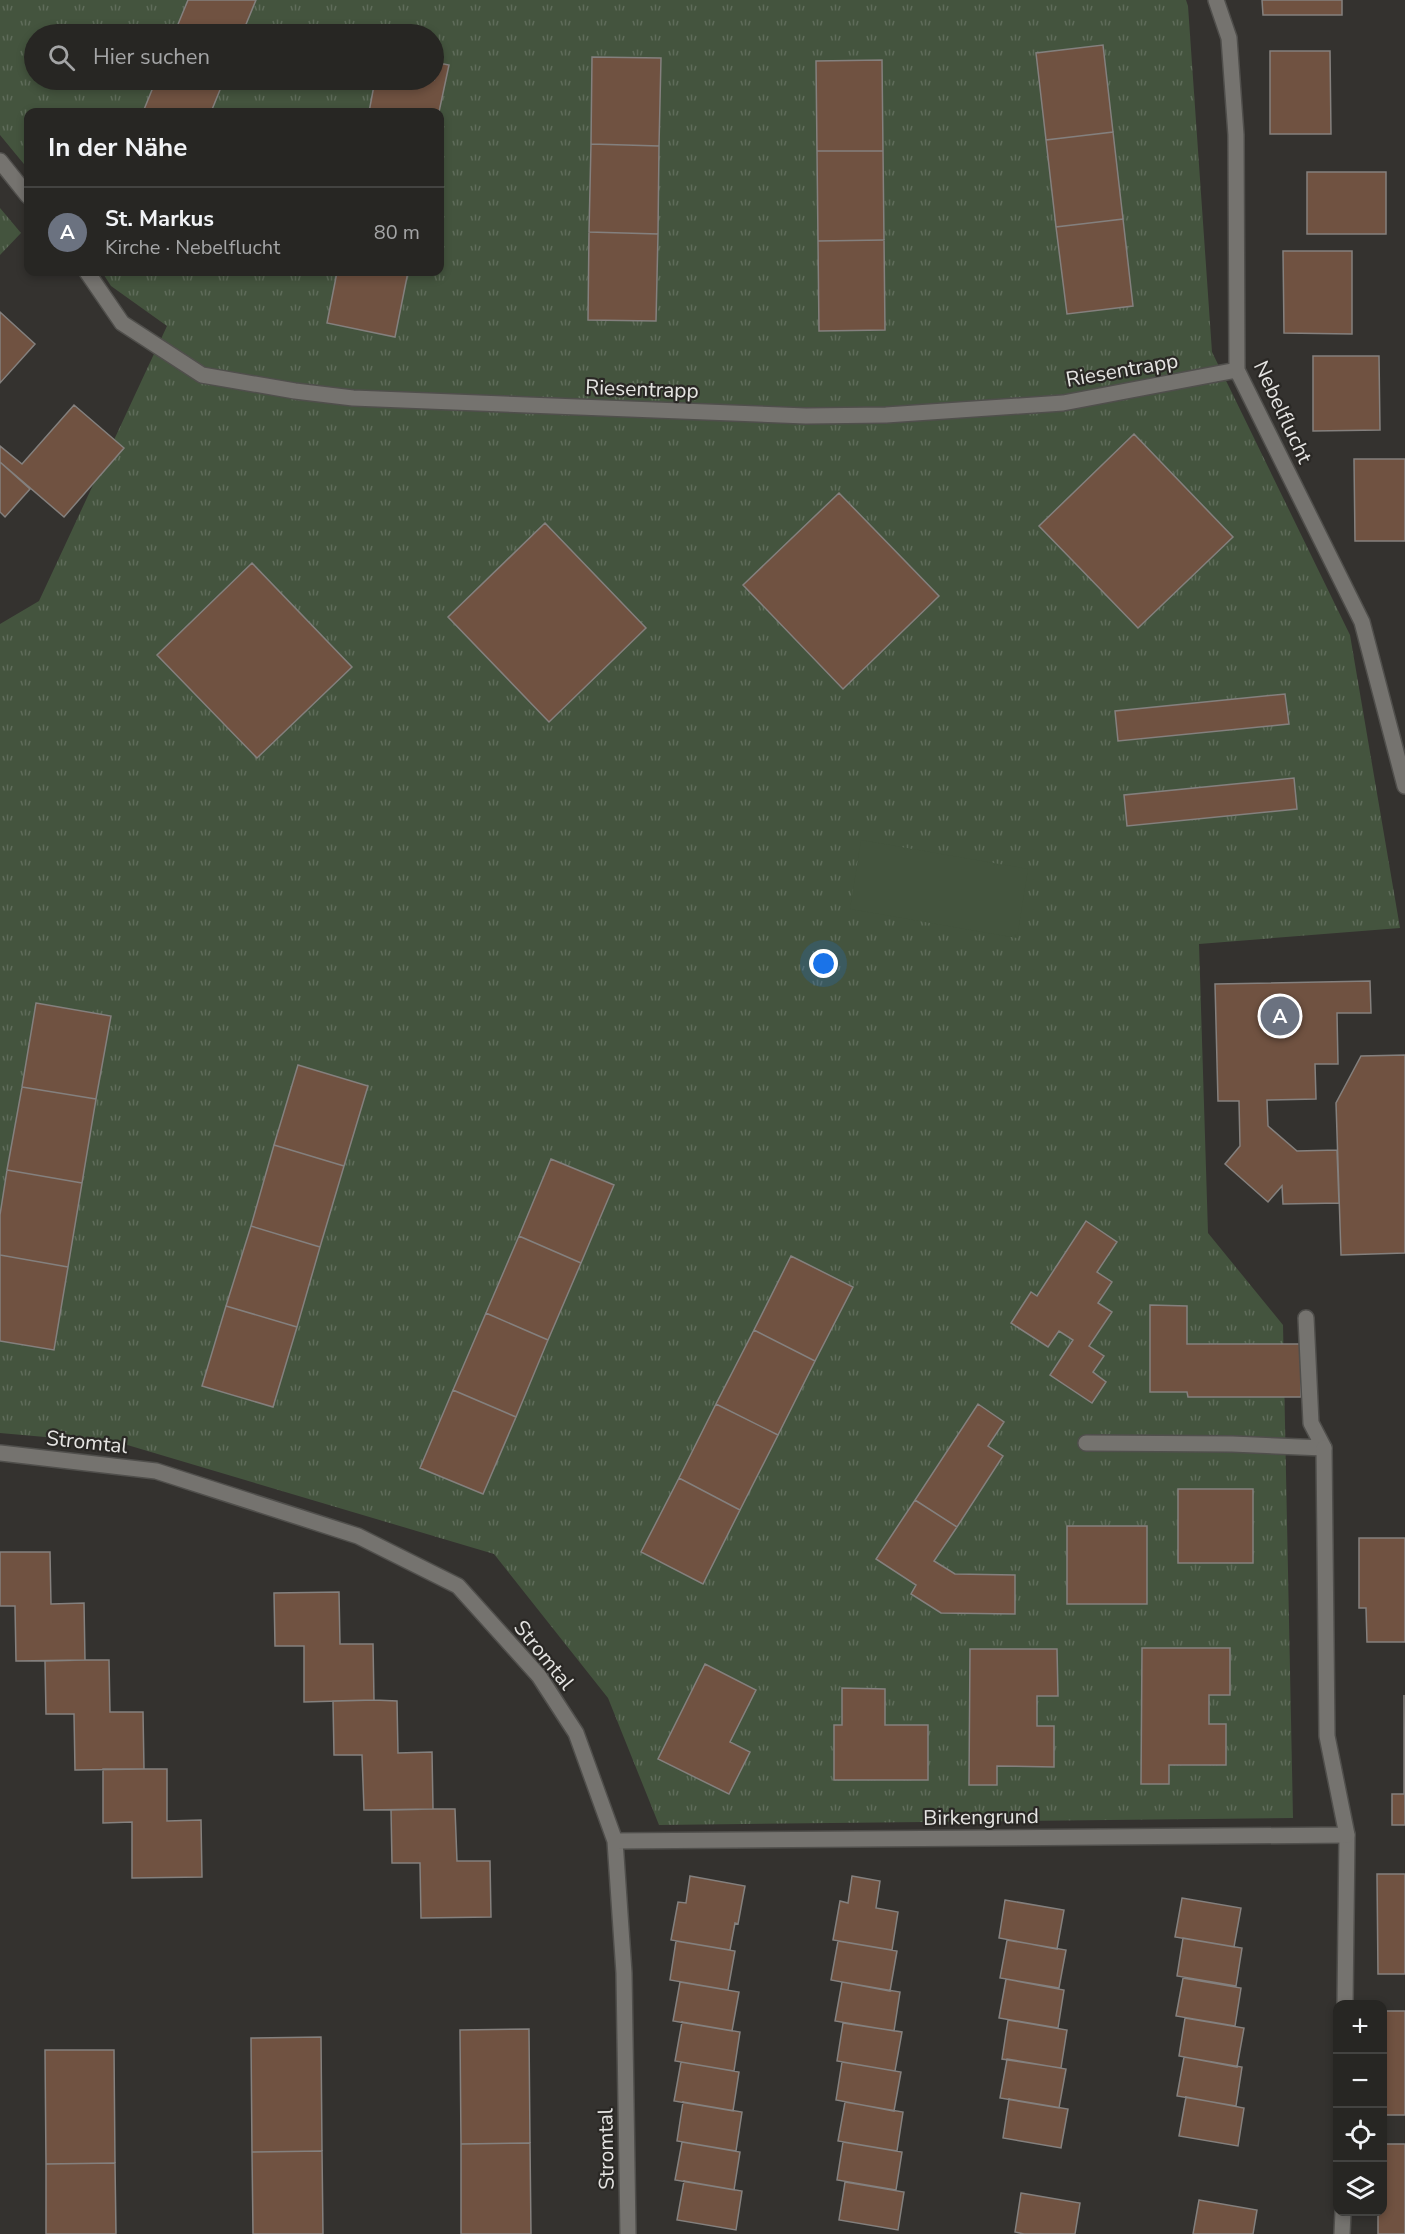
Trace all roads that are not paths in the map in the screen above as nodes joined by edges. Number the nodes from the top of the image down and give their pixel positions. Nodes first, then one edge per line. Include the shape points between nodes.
1 (1216, 0) edge
2 (0, 161) edge
3 (24, 191) edge
4 (90, 276) edge
5 (1236, 370) junction
6 (1405, 786) edge
7 (1306, 1318) dead end
8 (1086, 1443) dead end
9 (1324, 1448) junction
10 (0, 1454) edge
11 (1347, 1835) junction
12 (615, 1841) junction
13 (1345, 2000) edge
14 (1343, 2216) edge
15 (628, 2234) edge
16 (1342, 2234) edge

1 - 5 street, Nebelflucht via 1229,38 1236,135
2 - 3 street
4 - 5 street, Riesentrapp via 122,323 202,375 352,398 771,415 886,415 1063,403
5 - 6 street, Nebelflucht via 1362,622
7 - 9 street via 1311,1423
8 - 9 street
9 - 11 street via 1327,1736
10 - 12 street, Stromtal via 156,1471 358,1536 458,1587 539,1676 576,1733
11 - 12 street, Birkengrund
11 - 13 street
12 - 15 street, Stromtal via 624,1973
14 - 16 street

